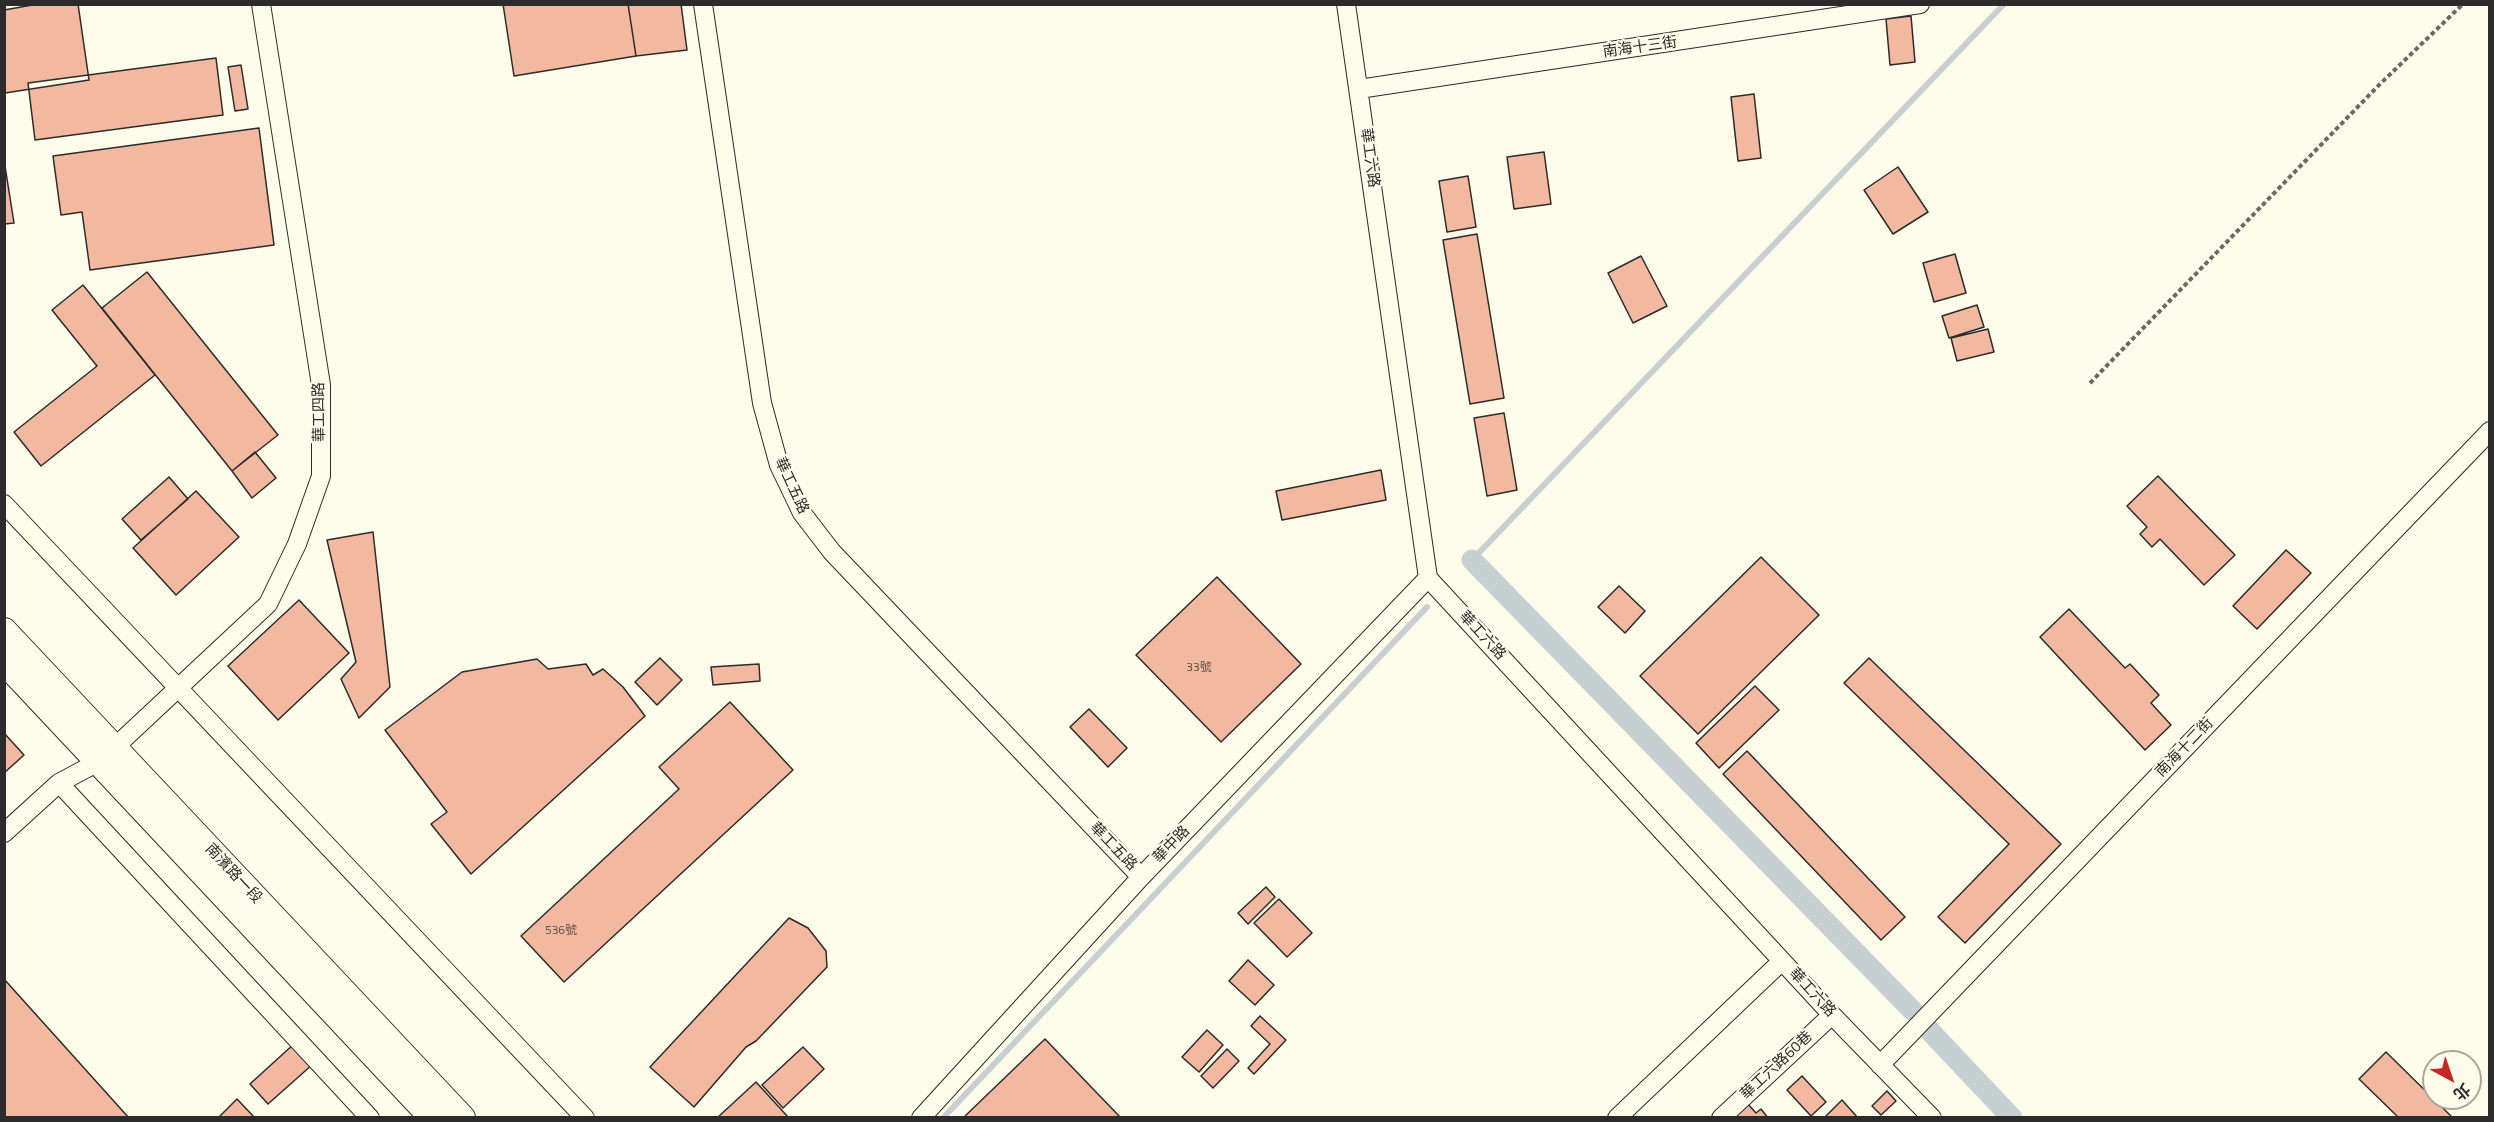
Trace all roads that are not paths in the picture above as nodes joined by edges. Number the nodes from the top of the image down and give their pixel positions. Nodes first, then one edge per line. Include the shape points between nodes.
1 (261, 4) edge
2 (703, 4) edge
3 (1346, 4) edge
4 (1920, 4) edge
5 (1359, 89) junction
6 (2490, 430) edge
7 (4, 504) edge
8 (1428, 578) junction
9 (4, 630) edge
10 (4, 661) edge
11 (178, 686) junction
12 (107, 754) junction
13 (59, 783) junction
14 (4, 833) edge
15 (1141, 877) junction
16 (1782, 961) junction
17 (1832, 1015) junction
18 (1880, 1065) junction
19 (1926, 1115) edge
20 (370, 1118) edge
21 (433, 1118) edge
22 (462, 1118) edge
23 (585, 1118) edge
24 (921, 1118) edge
25 (1617, 1118) edge
26 (1721, 1118) edge

1 - 11 street, 華工四路 via 321,385 321,476 297,544 268,604
2 - 15 street, 華工五路 via 762,403 779,465 802,513 832,552
3 - 5 street, 華工六路
4 - 5 street, 南海十三街
5 - 8 street, 華工六路
6 - 18 street, 南海十二街
7 - 11 street
8 - 15 street, 華中路
8 - 16 street, 華工六路
9 - 12 main road, 南濱路一段
10 - 12 main road, 南濱路一段
11 - 12 street, 華工四路
11 - 23 street
12 - 13 street, 華工四路
12 - 21 main road, 南濱路一段
12 - 22 main road, 南濱路一段
13 - 14 street, 華工四路
13 - 20 street
15 - 24 street, 華中路
16 - 17 street, 華工六路
16 - 25 street
17 - 18 street, 華工六路
17 - 26 street, 華工六路60巷
18 - 19 street, 華工六路

